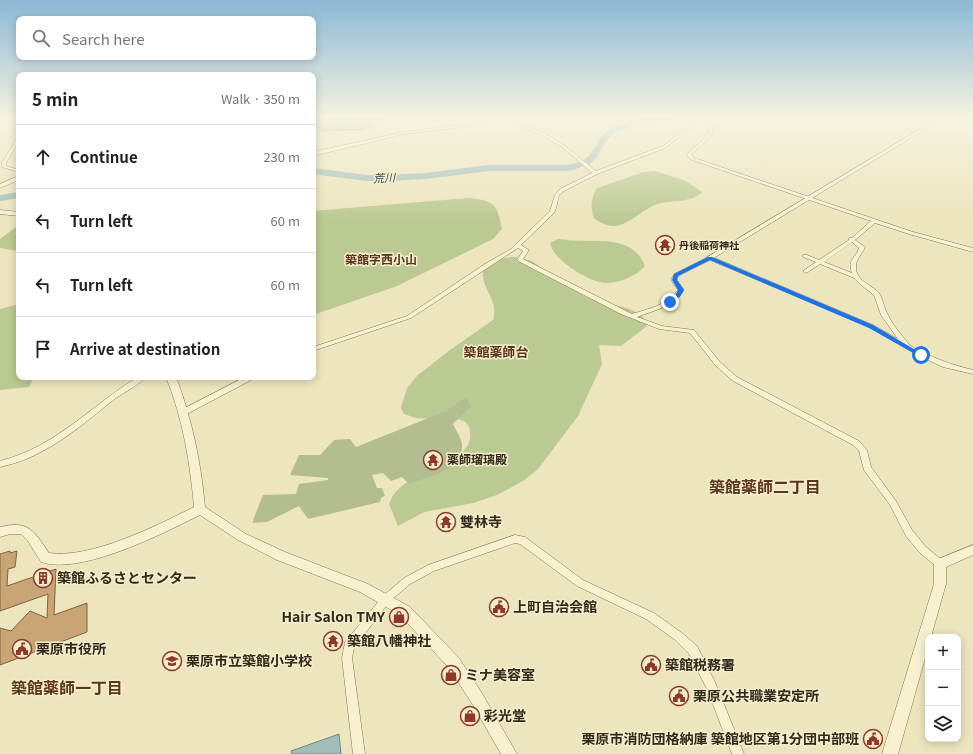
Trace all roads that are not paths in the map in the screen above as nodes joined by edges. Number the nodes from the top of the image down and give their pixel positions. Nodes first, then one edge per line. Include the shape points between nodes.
1 (10, 152) edge
2 (570, 152) edge
3 (650, 152) edge
4 (692, 152) edge
5 (884, 152) edge
6 (16, 170) edge
7 (595, 173) junction
8 (16, 179) edge
9 (0, 186) edge
10 (807, 198) junction
11 (0, 212) edge
12 (16, 214) edge
13 (874, 221) junction
14 (851, 239) junction
15 (518, 246) junction
16 (973, 250) edge
17 (805, 256) dead end
18 (710, 258) junction
19 (820, 262) junction
20 (806, 271) dead end
21 (854, 276) junction
22 (633, 316) junction
23 (908, 347) junction
24 (316, 348) edge
25 (973, 372) edge
26 (139, 380) edge
27 (171, 380) edge
28 (245, 380) edge
29 (184, 412) junction
30 (0, 464) edge
31 (200, 509) junction
32 (0, 532) edge
33 (973, 550) edge
34 (940, 564) junction
35 (386, 599) junction
36 (358, 754) edge
37 (509, 754) edge
38 (738, 754) edge
39 (890, 754) edge

1 - 6 street via 4,167
2 - 7 street
3 - 7 street
4 - 10 street via 689,156 693,159
5 - 10 street
7 - 15 street via 562,190 557,195 552,212
8 - 9 street
10 - 13 street
10 - 18 street
11 - 12 street
13 - 14 street
13 - 16 street
14 - 19 street
14 - 21 street via 862,247 854,259
15 - 22 street via 526,250 520,260 607,306
15 - 24 street via 409,317
17 - 19 street
18 - 22 street via 676,275 674,280 681,290 678,296 670,302
18 - 23 street via 871,326
19 - 20 street
19 - 21 street
21 - 23 street via 878,294 890,325
22 - 34 street via 660,328 692,331 718,364 735,379 856,443 863,450 867,468 893,503 909,533 923,550
23 - 25 street via 945,365
26 - 30 street via 56,440 27,456
27 - 29 street
28 - 29 street
29 - 31 street via 197,465
31 - 32 street via 144,537 92,554 62,560 45,558 28,532 23,529
31 - 35 street via 242,537 281,556
33 - 34 street
34 - 39 street via 940,584
35 - 36 street via 349,646 347,658
35 - 37 street via 405,611 454,663
35 - 38 street via 407,581 431,568 489,547 522,540 580,583 650,616 693,650 711,686

